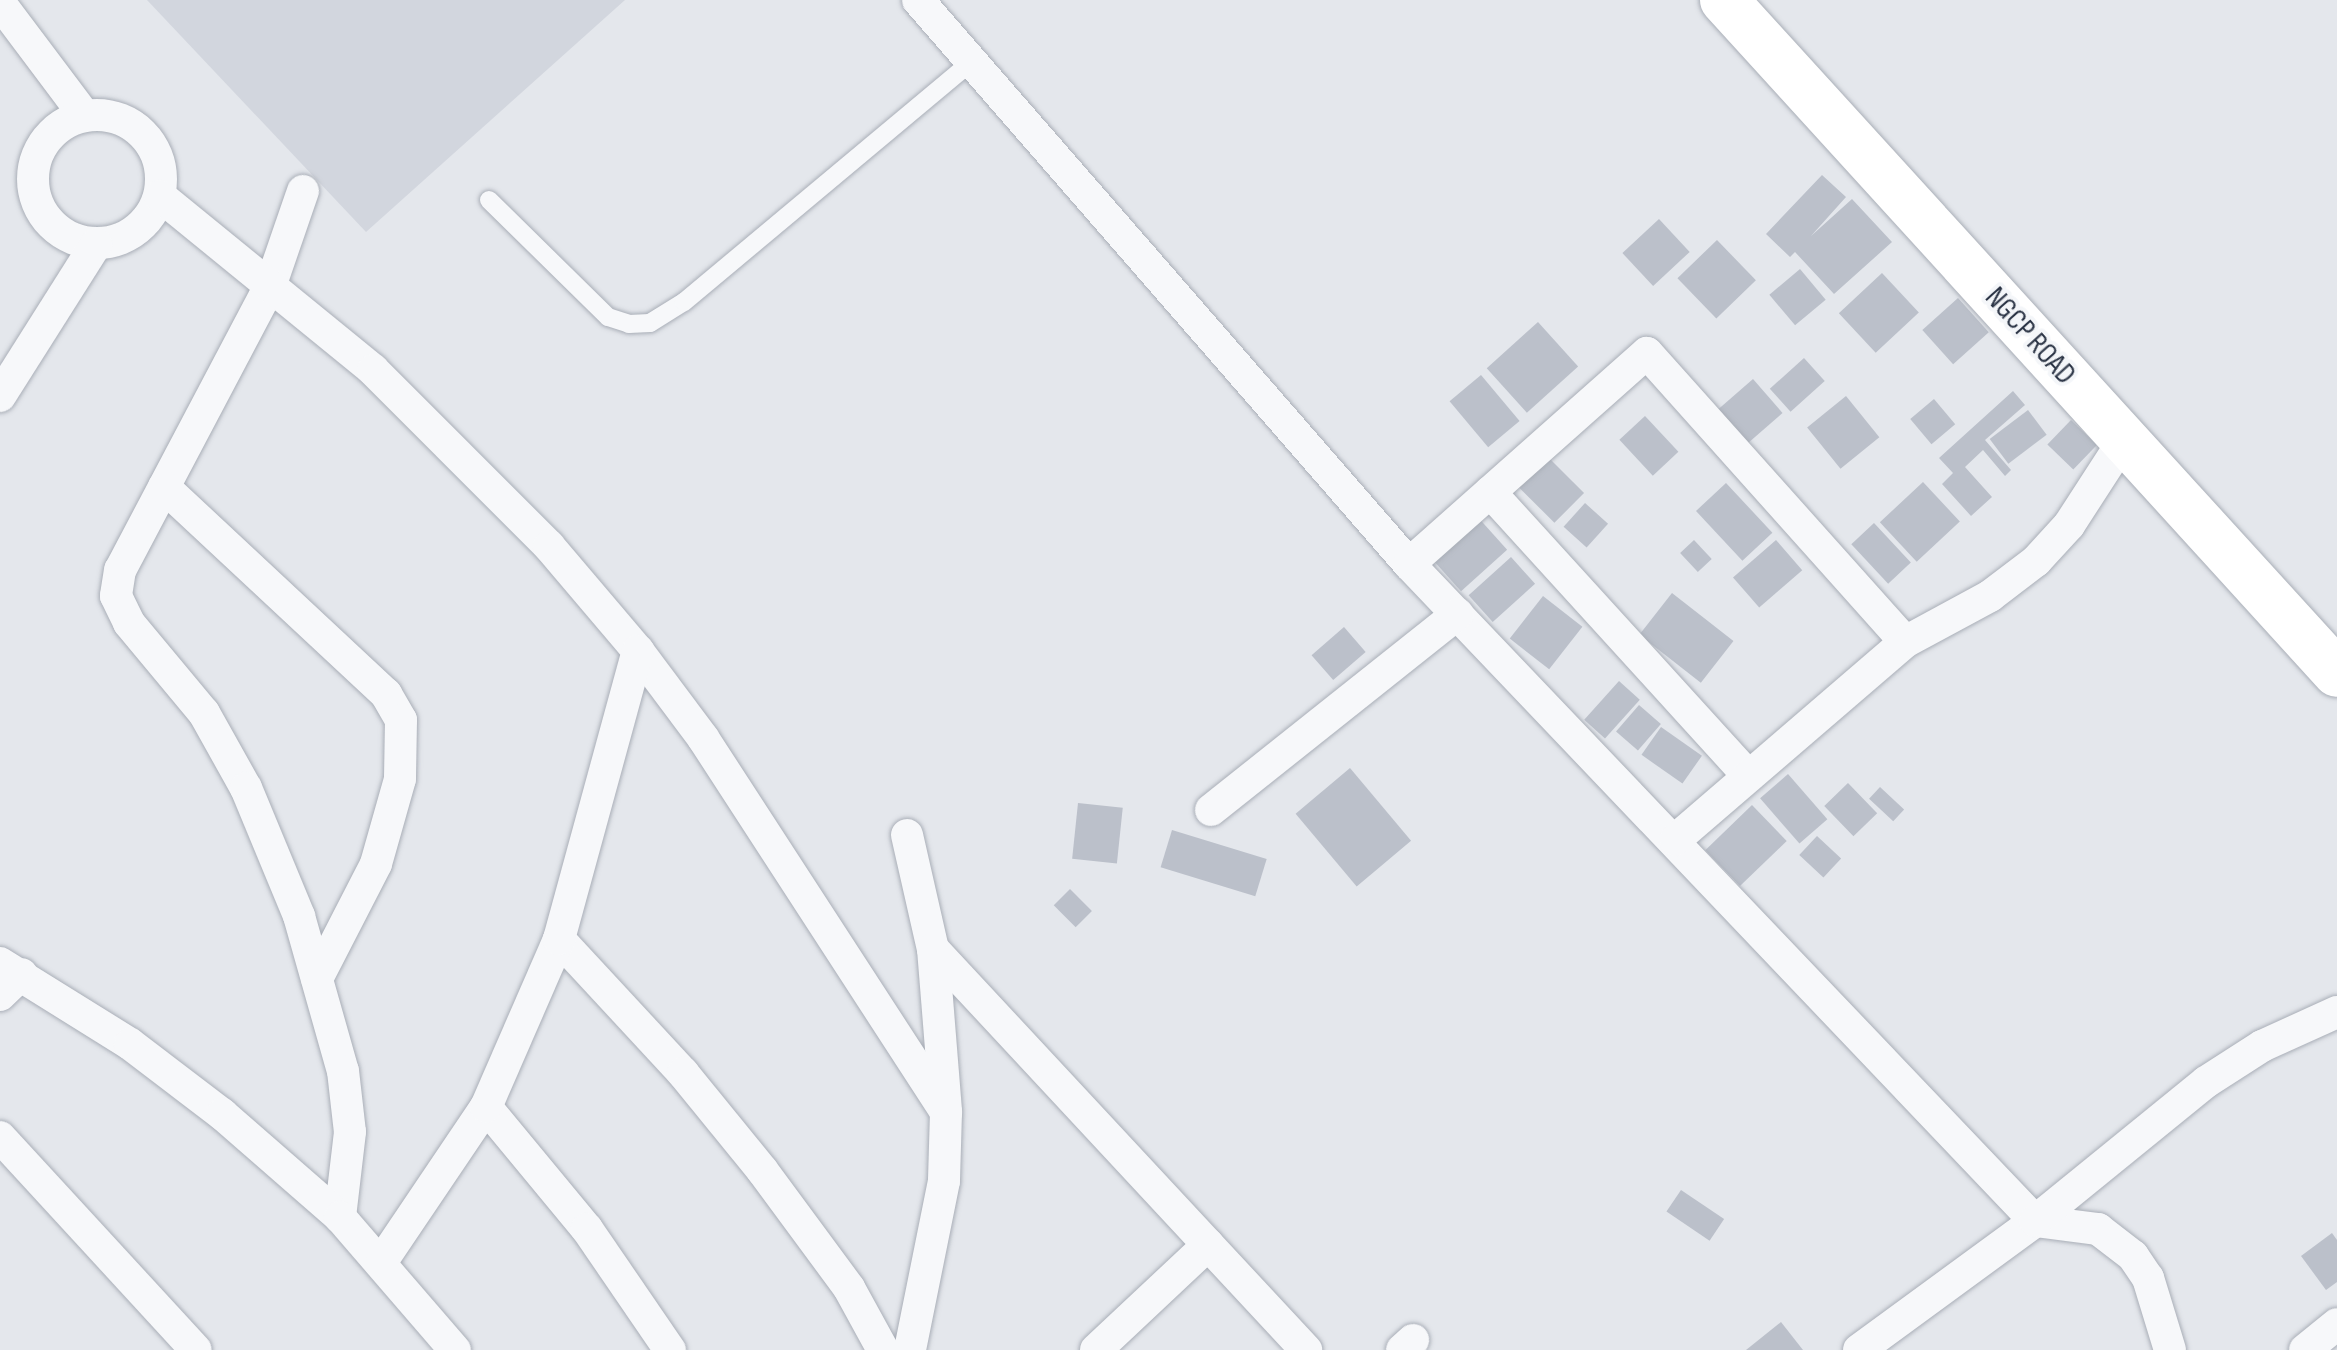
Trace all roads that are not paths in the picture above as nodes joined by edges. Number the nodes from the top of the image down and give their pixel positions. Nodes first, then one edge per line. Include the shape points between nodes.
1 (918, 0) edge
2 (1724, 0) edge
3 (0, 4) edge
4 (972, 62) junction
5 (84, 116) junction
6 (303, 191) dead end
7 (160, 196) junction
8 (488, 200) dead end
9 (96, 244) junction
10 (271, 284) junction
11 (0, 396) edge
12 (2124, 440) junction
13 (164, 487) junction
14 (1490, 492) junction
15 (1410, 564) junction
16 (1457, 614) junction
17 (1905, 642) junction
18 (638, 650) junction
19 (2337, 673) edge
20 (1748, 776) junction
21 (1211, 810) dead end
22 (907, 835) dead end
23 (1674, 840) junction
24 (559, 939) junction
25 (933, 949) junction
26 (7, 977) edge
27 (317, 979) junction
28 (2337, 1012) edge
29 (486, 1106) junction
30 (946, 1112) junction
31 (0, 1137) edge
32 (2104, 1163) junction
33 (340, 1217) junction
34 (2036, 1221) junction
35 (2098, 1229) junction
36 (1208, 1245) junction
37 (382, 1262) junction
38 (2337, 1324) edge
39 (196, 1350) edge
40 (454, 1350) edge
41 (670, 1350) edge
42 (882, 1350) edge
43 (910, 1350) edge
44 (1096, 1350) edge
45 (1306, 1350) edge
46 (1859, 1350) edge
47 (2168, 1350) edge
48 (2305, 1350) edge

1 - 4 street
2 - 12 main road, NGCP ROAD
3 - 5 street
4 - 8 lane via 684,302 650,323 608,317
4 - 15 street
5 - 7 street via 127,121 144,135 162,174
5 - 9 street via 48,136 35,164 34,196 57,230
6 - 10 street
7 - 9 street via 136,230
7 - 10 street
9 - 11 street
10 - 13 street
10 - 18 street via 400,397 549,546
12 - 17 street via 2036,561 1990,596
12 - 19 main road, NGCP ROAD
13 - 27 street via 120,570 116,596 129,623 204,713 246,788 299,916
13 - 27 street via 386,694 400,720 400,779 376,864
14 - 15 street
14 - 17 street via 1647,353
14 - 20 street
15 - 16 street
16 - 21 street
16 - 23 street
17 - 20 street
18 - 24 street
18 - 30 street via 703,738
20 - 23 street
22 - 25 street
23 - 34 street
24 - 29 street
24 - 42 street via 762,1170 849,1288
25 - 30 street
25 - 36 street
26 - 33 street via 130,1044
27 - 33 street via 343,1071 350,1132
28 - 32 street via 2262,1046 2206,1082
29 - 37 street
29 - 41 street via 587,1229
30 - 43 street via 944,1180
31 - 39 street
32 - 34 street
32 - 35 street
33 - 37 street
34 - 35 street
34 - 46 street
35 - 47 street via 2115,1238 2148,1278
36 - 44 street
36 - 45 street
37 - 40 street
38 - 48 street

